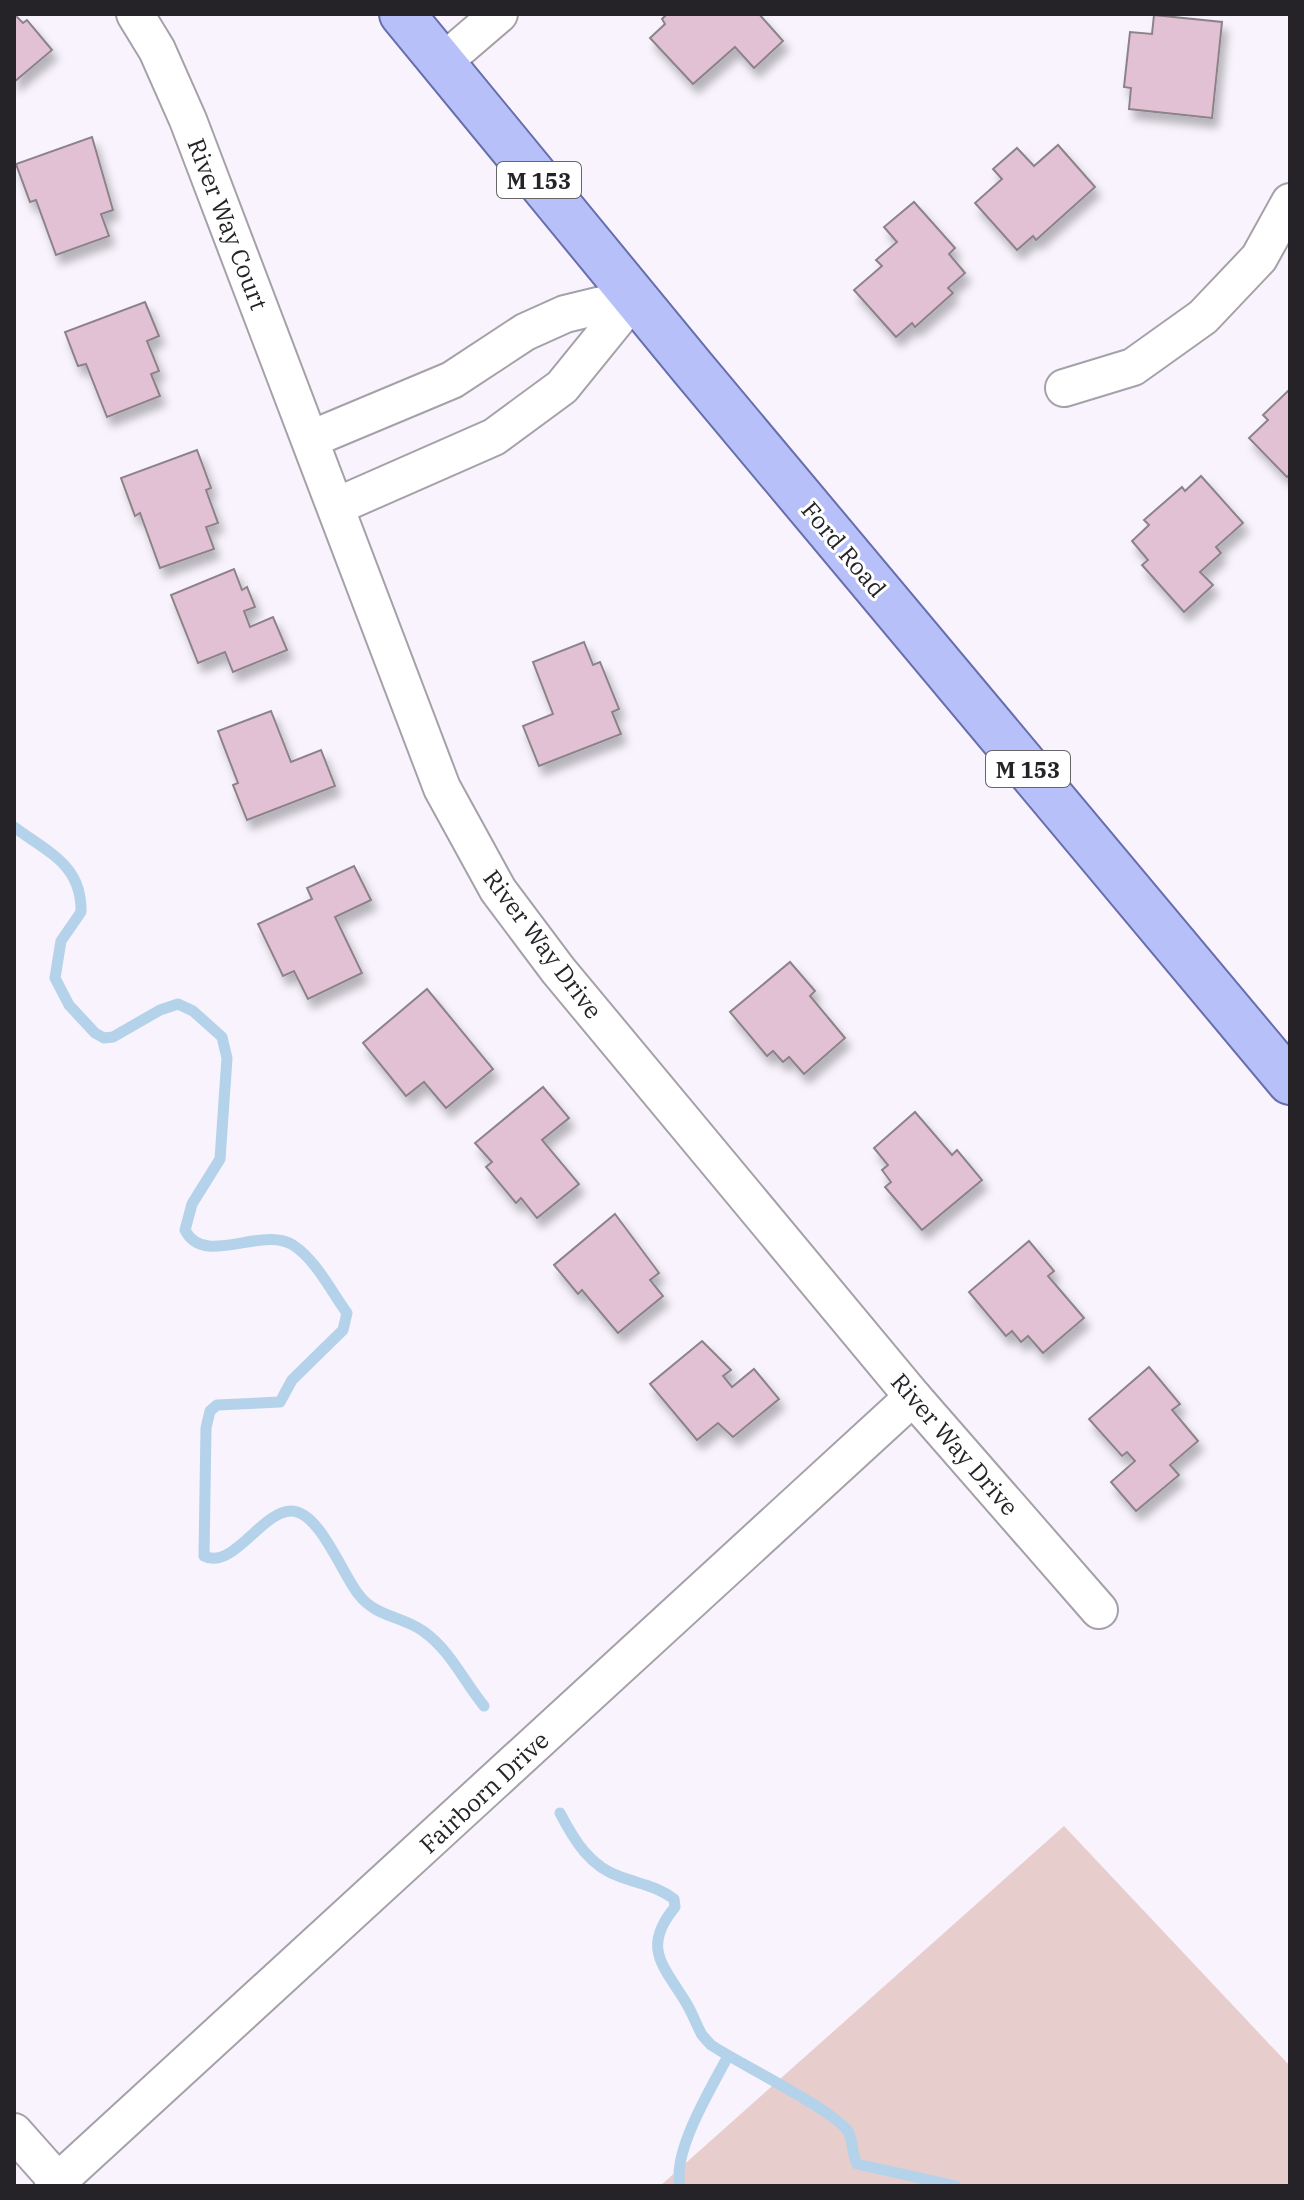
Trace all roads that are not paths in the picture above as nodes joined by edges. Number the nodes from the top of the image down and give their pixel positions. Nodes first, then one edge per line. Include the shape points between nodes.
1 (135, 14) edge
2 (402, 14) edge
3 (499, 14) edge
4 (443, 62) junction
5 (1290, 202) edge
6 (635, 297) junction
7 (1064, 388) dead end
8 (311, 439) junction
9 (337, 506) junction
10 (1290, 1082) edge
11 (913, 1397) junction
12 (1099, 1610) dead end
13 (14, 2132) edge
14 (58, 2184) edge

1 - 8 street, River Way Court via 170,77
2 - 4 main road, Ford Road / M 153
3 - 4 street
4 - 6 main road, Ford Road / M 153
5 - 7 street via 1259,258 1203,317 1133,367
6 - 8 street via 565,314 525,332 452,380
6 - 9 street via 562,387 494,437
6 - 10 main road, Ford Road / M 153
8 - 9 street, River Way Drive
9 - 11 street, River Way Drive via 442,788 498,890 558,970
11 - 12 street, River Way Drive
11 - 14 street, Fairborn Drive
13 - 14 street

